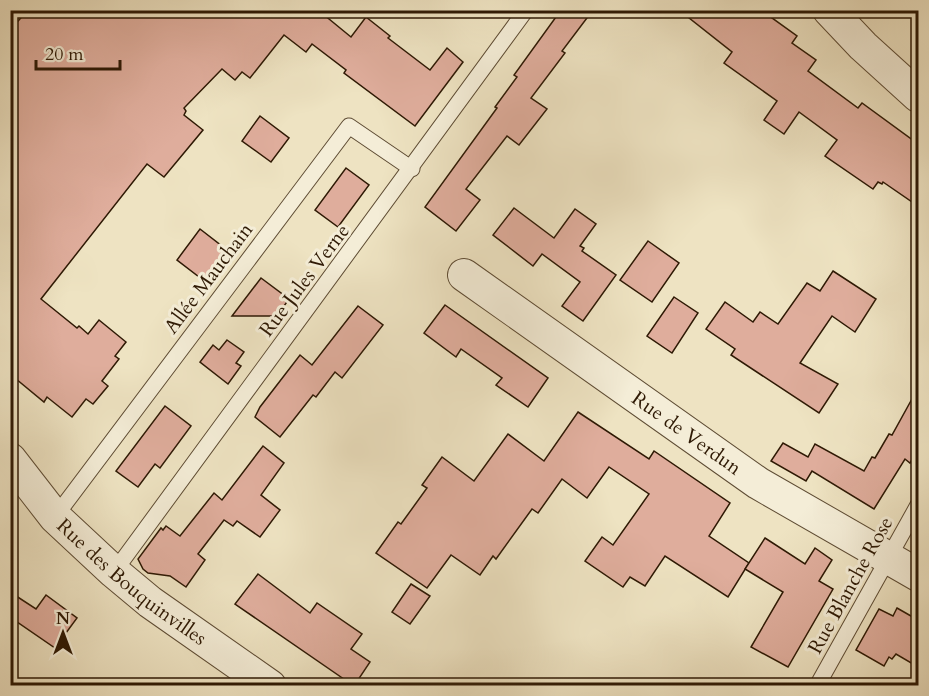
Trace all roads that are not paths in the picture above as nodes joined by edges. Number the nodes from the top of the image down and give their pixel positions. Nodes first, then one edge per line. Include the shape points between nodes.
1 (526, 10) edge
2 (829, 10) edge
3 (918, 96) edge
4 (412, 169) junction
5 (464, 275) dead end
6 (10, 459) edge
7 (918, 505) edge
8 (55, 517) junction
9 (889, 559) junction
10 (114, 572) junction
11 (918, 575) edge
12 (270, 686) edge
13 (817, 686) edge

1 - 4 lane, Rue Jules Verne
2 - 3 street
4 - 8 lane, Allée Mauchain via 349,126
4 - 10 lane, Rue Jules Verne
5 - 9 street, Rue de Verdun via 758,483
6 - 8 street, Rue des Bouquinvilles
7 - 9 lane, Rue Blanche Rose
8 - 10 street, Rue des Bouquinvilles
9 - 11 street, Rue de Verdun
9 - 13 lane, Rue Blanche Rose
10 - 12 street, Rue des Bouquinvilles

